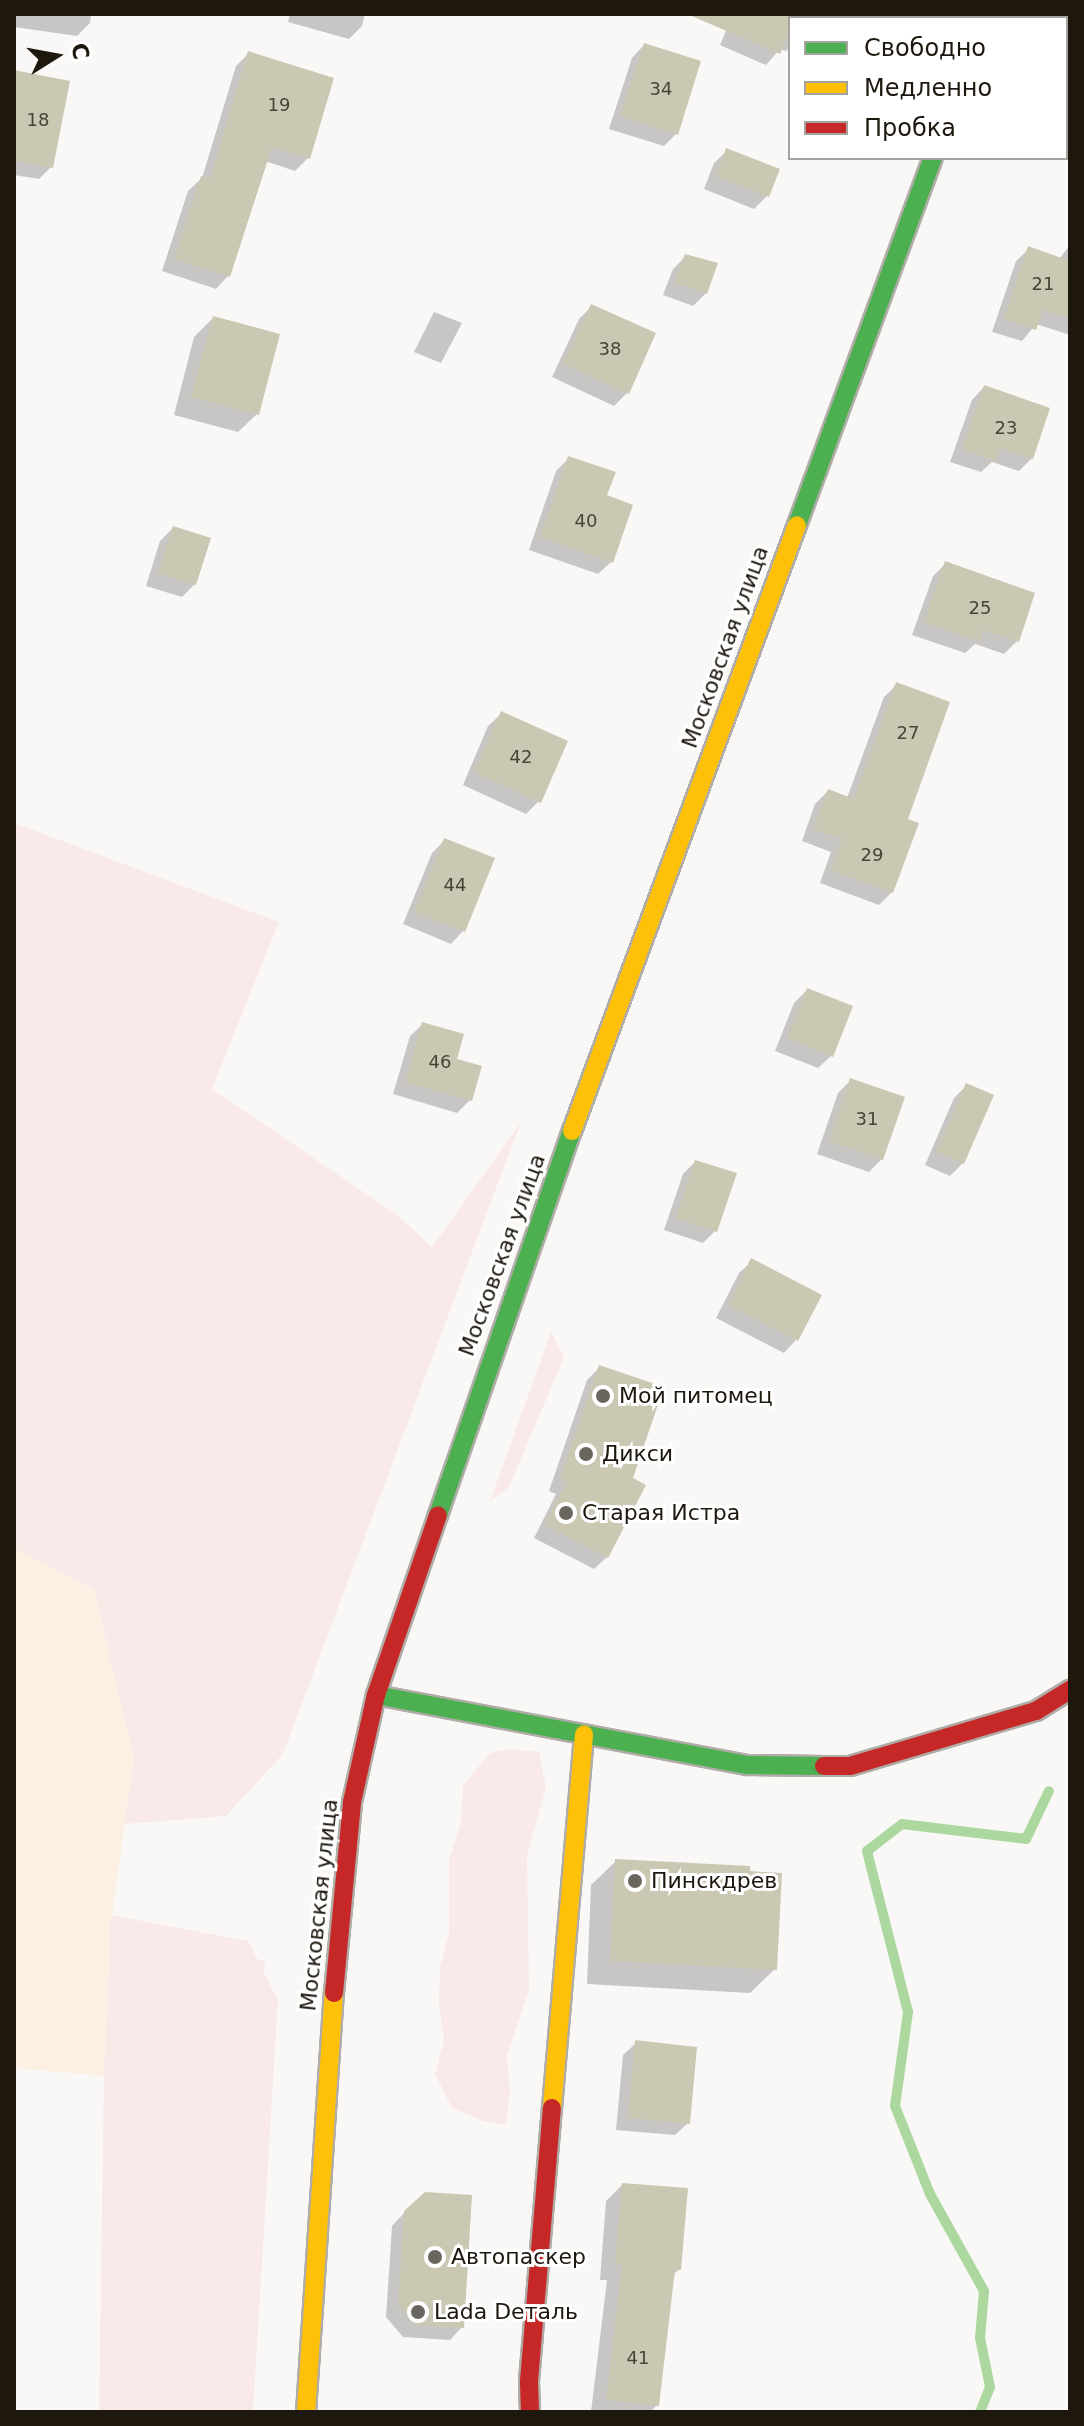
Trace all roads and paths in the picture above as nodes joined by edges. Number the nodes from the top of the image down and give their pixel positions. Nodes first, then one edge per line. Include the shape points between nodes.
1 (932, 160) edge
2 (1070, 1690) edge
3 (376, 1695) junction
4 (584, 1734) junction
5 (306, 2412) edge
6 (530, 2412) edge

1 - 3 main road, Московская улица via 522,1267
2 - 4 main road via 1036,1711 850,1766 747,1765
3 - 4 main road
3 - 5 main road, Московская улица via 352,1802 341,1890
4 - 6 main road

